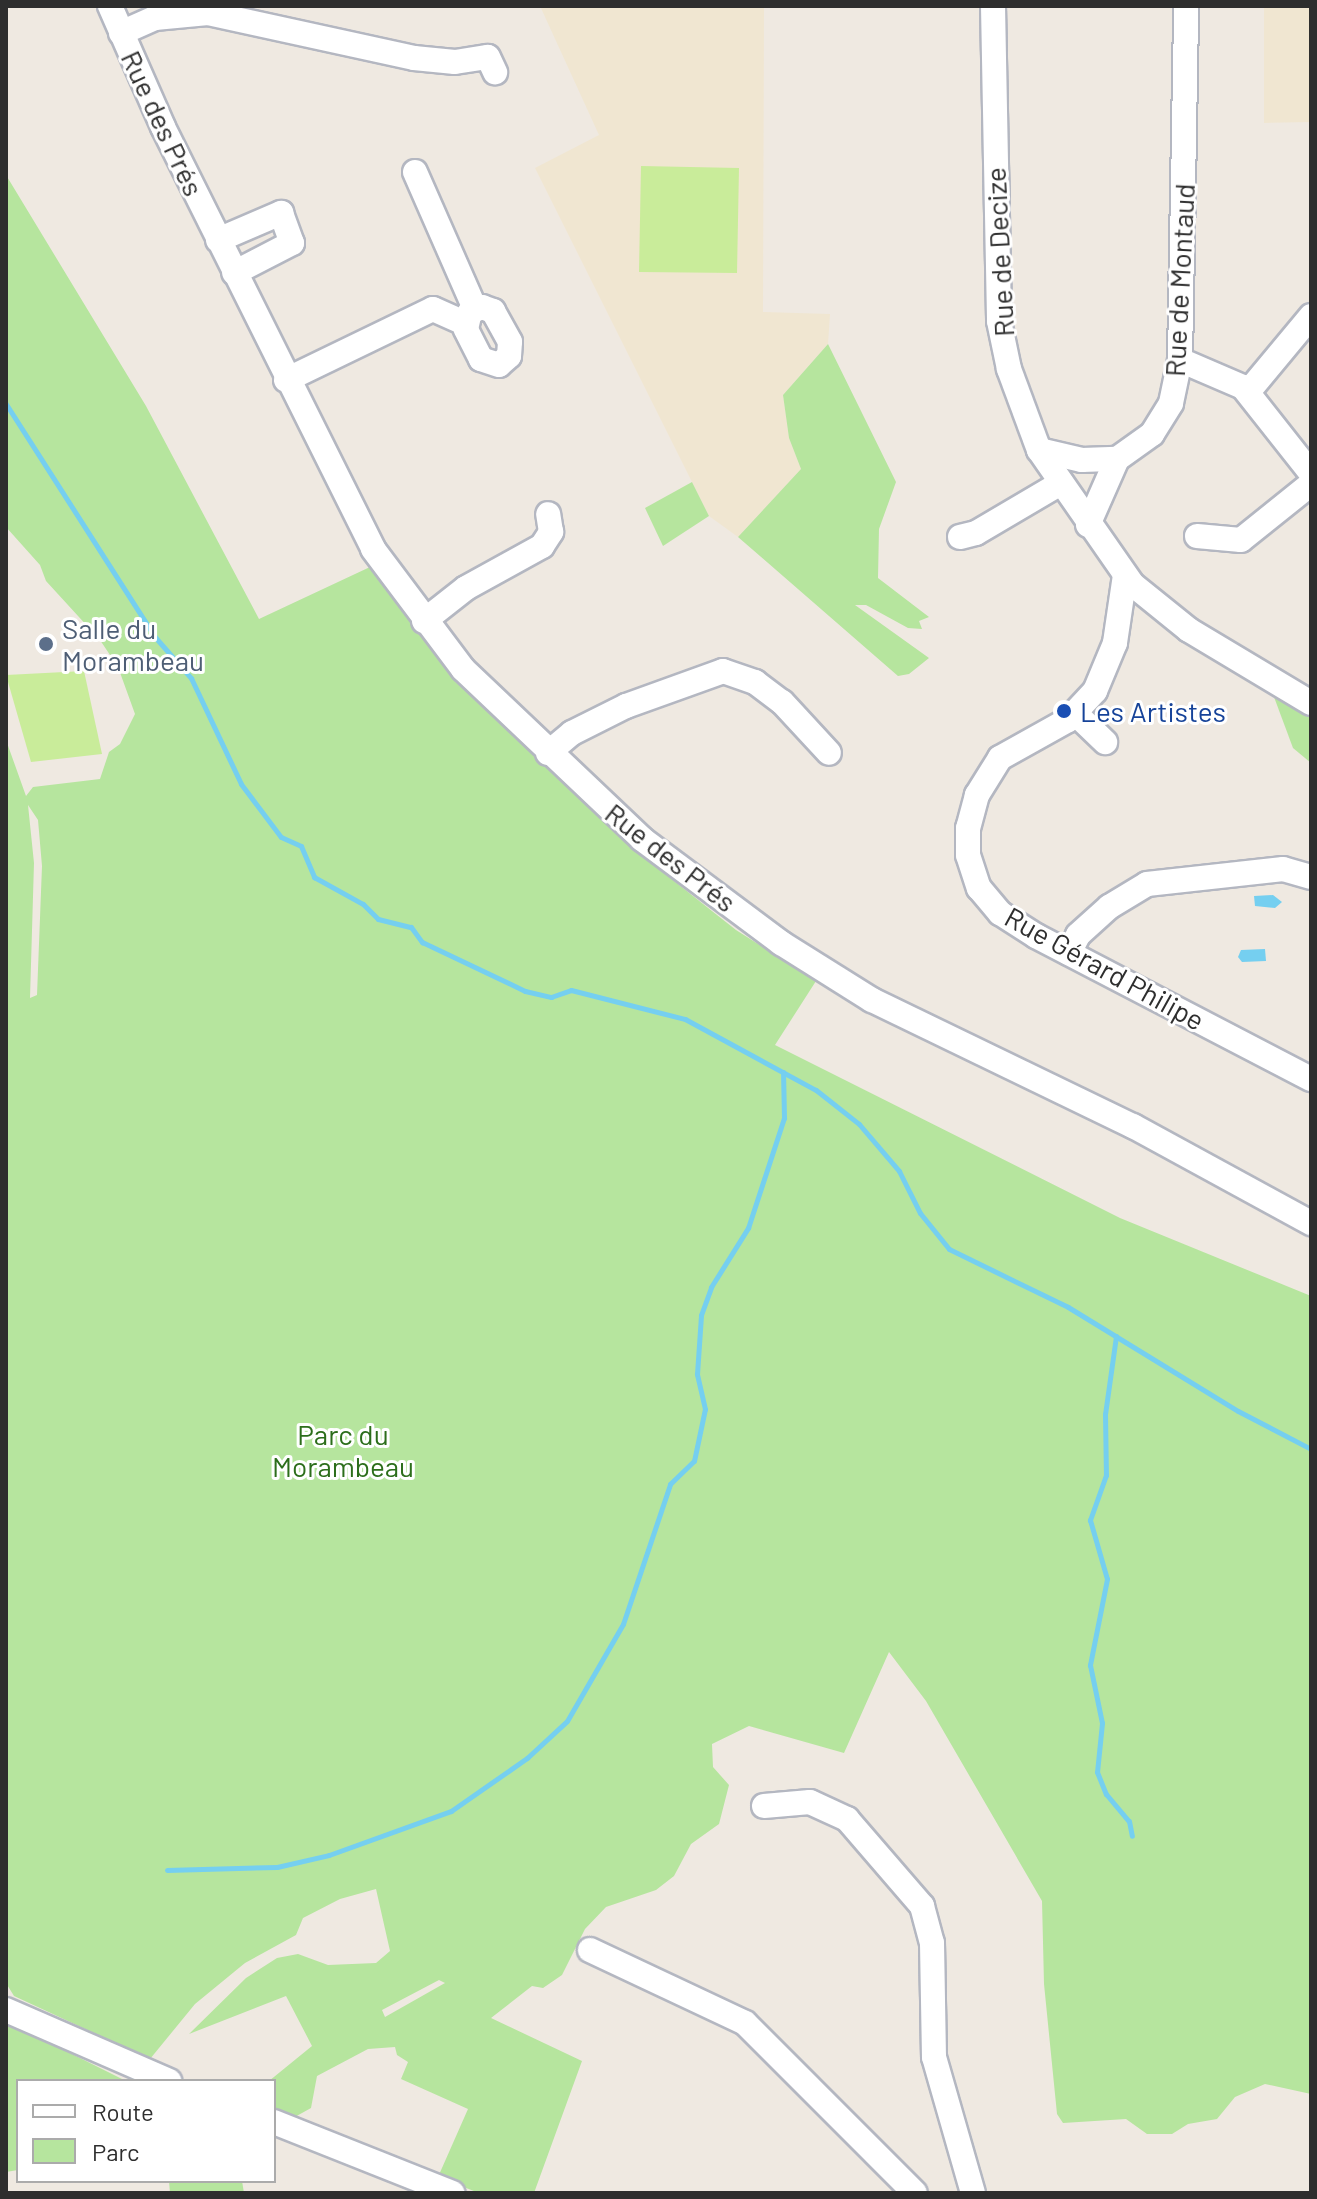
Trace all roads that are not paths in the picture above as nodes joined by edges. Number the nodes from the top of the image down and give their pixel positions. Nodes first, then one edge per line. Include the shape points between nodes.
1 (110, 6) edge
2 (993, 6) edge
3 (1186, 6) edge
4 (121, 33) junction
5 (495, 72) dead end
6 (415, 172) dead end
7 (218, 240) junction
8 (234, 273) junction
9 (1311, 316) edge
10 (1180, 360) junction
11 (286, 380) junction
12 (1248, 392) junction
13 (1039, 450) junction
14 (1117, 459) junction
15 (1311, 473) edge
16 (1061, 483) junction
17 (1311, 484) edge
18 (548, 514) dead end
19 (1088, 525) junction
20 (1197, 536) dead end
21 (960, 537) dead end
22 (1125, 575) junction
23 (424, 621) junction
24 (1311, 703) edge
25 (1075, 713) junction
26 (1105, 742) dead end
27 (548, 753) junction
28 (829, 753) dead end
29 (1311, 877) edge
30 (1069, 953) junction
31 (1311, 1079) edge
32 (1311, 1223) edge
33 (764, 1806) dead end
34 (590, 1950) dead end
35 (6, 2010) edge
36 (164, 2079) edge
37 (276, 2123) edge
38 (412, 2186) edge
39 (452, 2193) edge
40 (915, 2193) edge
41 (973, 2193) edge

1 - 4 street, Rue des Prés
2 - 13 street, Rue de Decize via 999,321 1009,369
3 - 10 street, Rue de Montaud
4 - 5 street via 155,18 208,13 414,58 455,62 488,57
4 - 7 street, Rue des Prés
6 - 11 street via 470,316 433,309
7 - 8 street, Rue des Prés
7 - 8 street via 281,213 292,243
8 - 11 street, Rue des Prés
9 - 12 street
10 - 12 street
10 - 14 street, Rue de Montaud via 1171,403 1152,434
11 - 23 street, Rue des Prés via 373,549
12 - 15 street
13 - 14 street via 1082,460
13 - 16 street, Rue de Decize
14 - 19 street
16 - 19 street, Rue de Decize
16 - 21 street via 976,533
17 - 20 street via 1241,540
18 - 23 street via 551,532 542,546 466,588
19 - 22 street, Rue de Decize
22 - 24 street, Rue de Decize via 1189,630
22 - 25 street, Rue Gérard Philipe via 1115,643 1095,691
23 - 27 street, Rue des Prés via 463,669
25 - 26 street
25 - 30 street, Rue Gérard Philipe via 1000,758 977,795 968,828 968,855 986,897 1000,913
27 - 28 street via 572,733 626,706 723,671 755,682 782,702
27 - 32 street, Rue des Prés via 642,839 781,943 872,1000 1133,1126
29 - 30 street via 1283,869 1147,884 1109,907 1078,935
30 - 31 street, Rue Gérard Philipe
33 - 41 street via 810,1802 847,1819 922,1906 932,1943 934,2057
34 - 40 street via 745,2023
35 - 36 street
37 - 38 street
38 - 39 street

